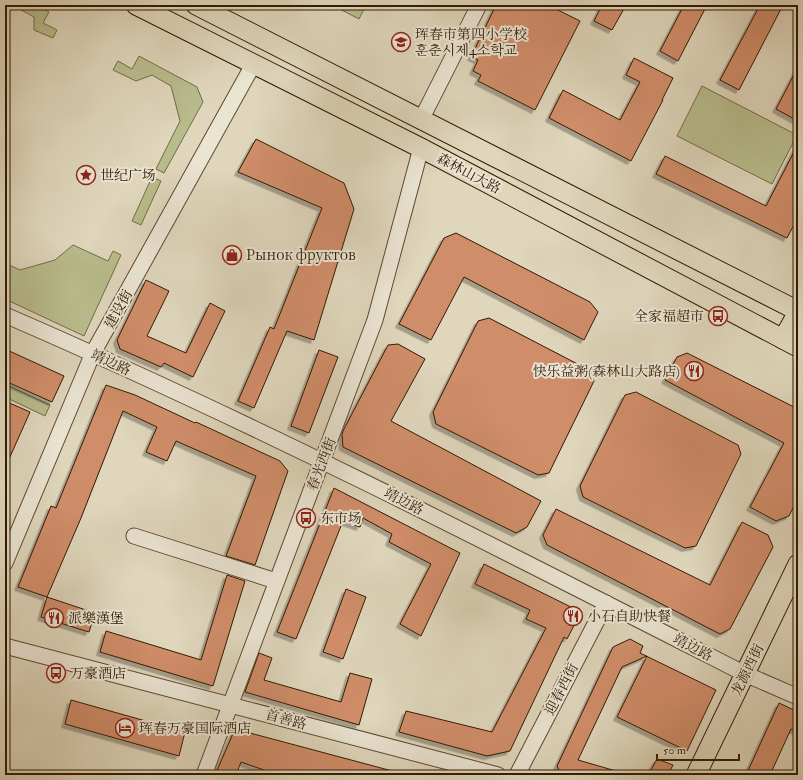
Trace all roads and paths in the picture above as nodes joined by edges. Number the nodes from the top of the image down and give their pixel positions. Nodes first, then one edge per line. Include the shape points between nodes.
1 (136, 5) edge
2 (198, 5) edge
3 (479, 5) edge
4 (253, 65) junction
5 (421, 120) junction
6 (421, 148) junction
7 (798, 311) edge
8 (5, 315) edge
9 (790, 343) edge
10 (93, 353) junction
11 (322, 460) junction
12 (134, 536) dead end
13 (5, 563) edge
14 (798, 564) edge
15 (276, 581) junction
16 (798, 592) edge
17 (606, 603) junction
18 (5, 646) edge
19 (750, 676) junction
20 (798, 697) edge
21 (230, 704) junction
22 (204, 775) edge
23 (498, 775) edge
24 (517, 775) edge
25 (696, 775) edge
26 (710, 775) edge

1 - 4 main road, 森林山大路
2 - 5 main road, 森林山大路
3 - 5 street
4 - 6 main road, 森林山大路
4 - 10 street, 建设街
5 - 7 main road, 森林山大路
6 - 9 main road, 森林山大路
6 - 11 street, 春光西街 via 375,320
7 - 9 main road
8 - 10 street, 靖边路
10 - 11 street, 靖边路
10 - 13 street, 建设街
11 - 15 street, 春光西街
11 - 17 street, 靖边路
12 - 15 street
14 - 19 main road, 龙源西街
15 - 21 street, 春光西街
16 - 19 main road, 龙源西街
17 - 19 street, 靖边路
17 - 24 street, 迎春西街
18 - 21 street, 首善路
19 - 20 street, 靖边路
19 - 25 main road, 龙源西街
19 - 26 main road, 龙源西街
21 - 22 street, 春光西街
21 - 23 street, 首善路

